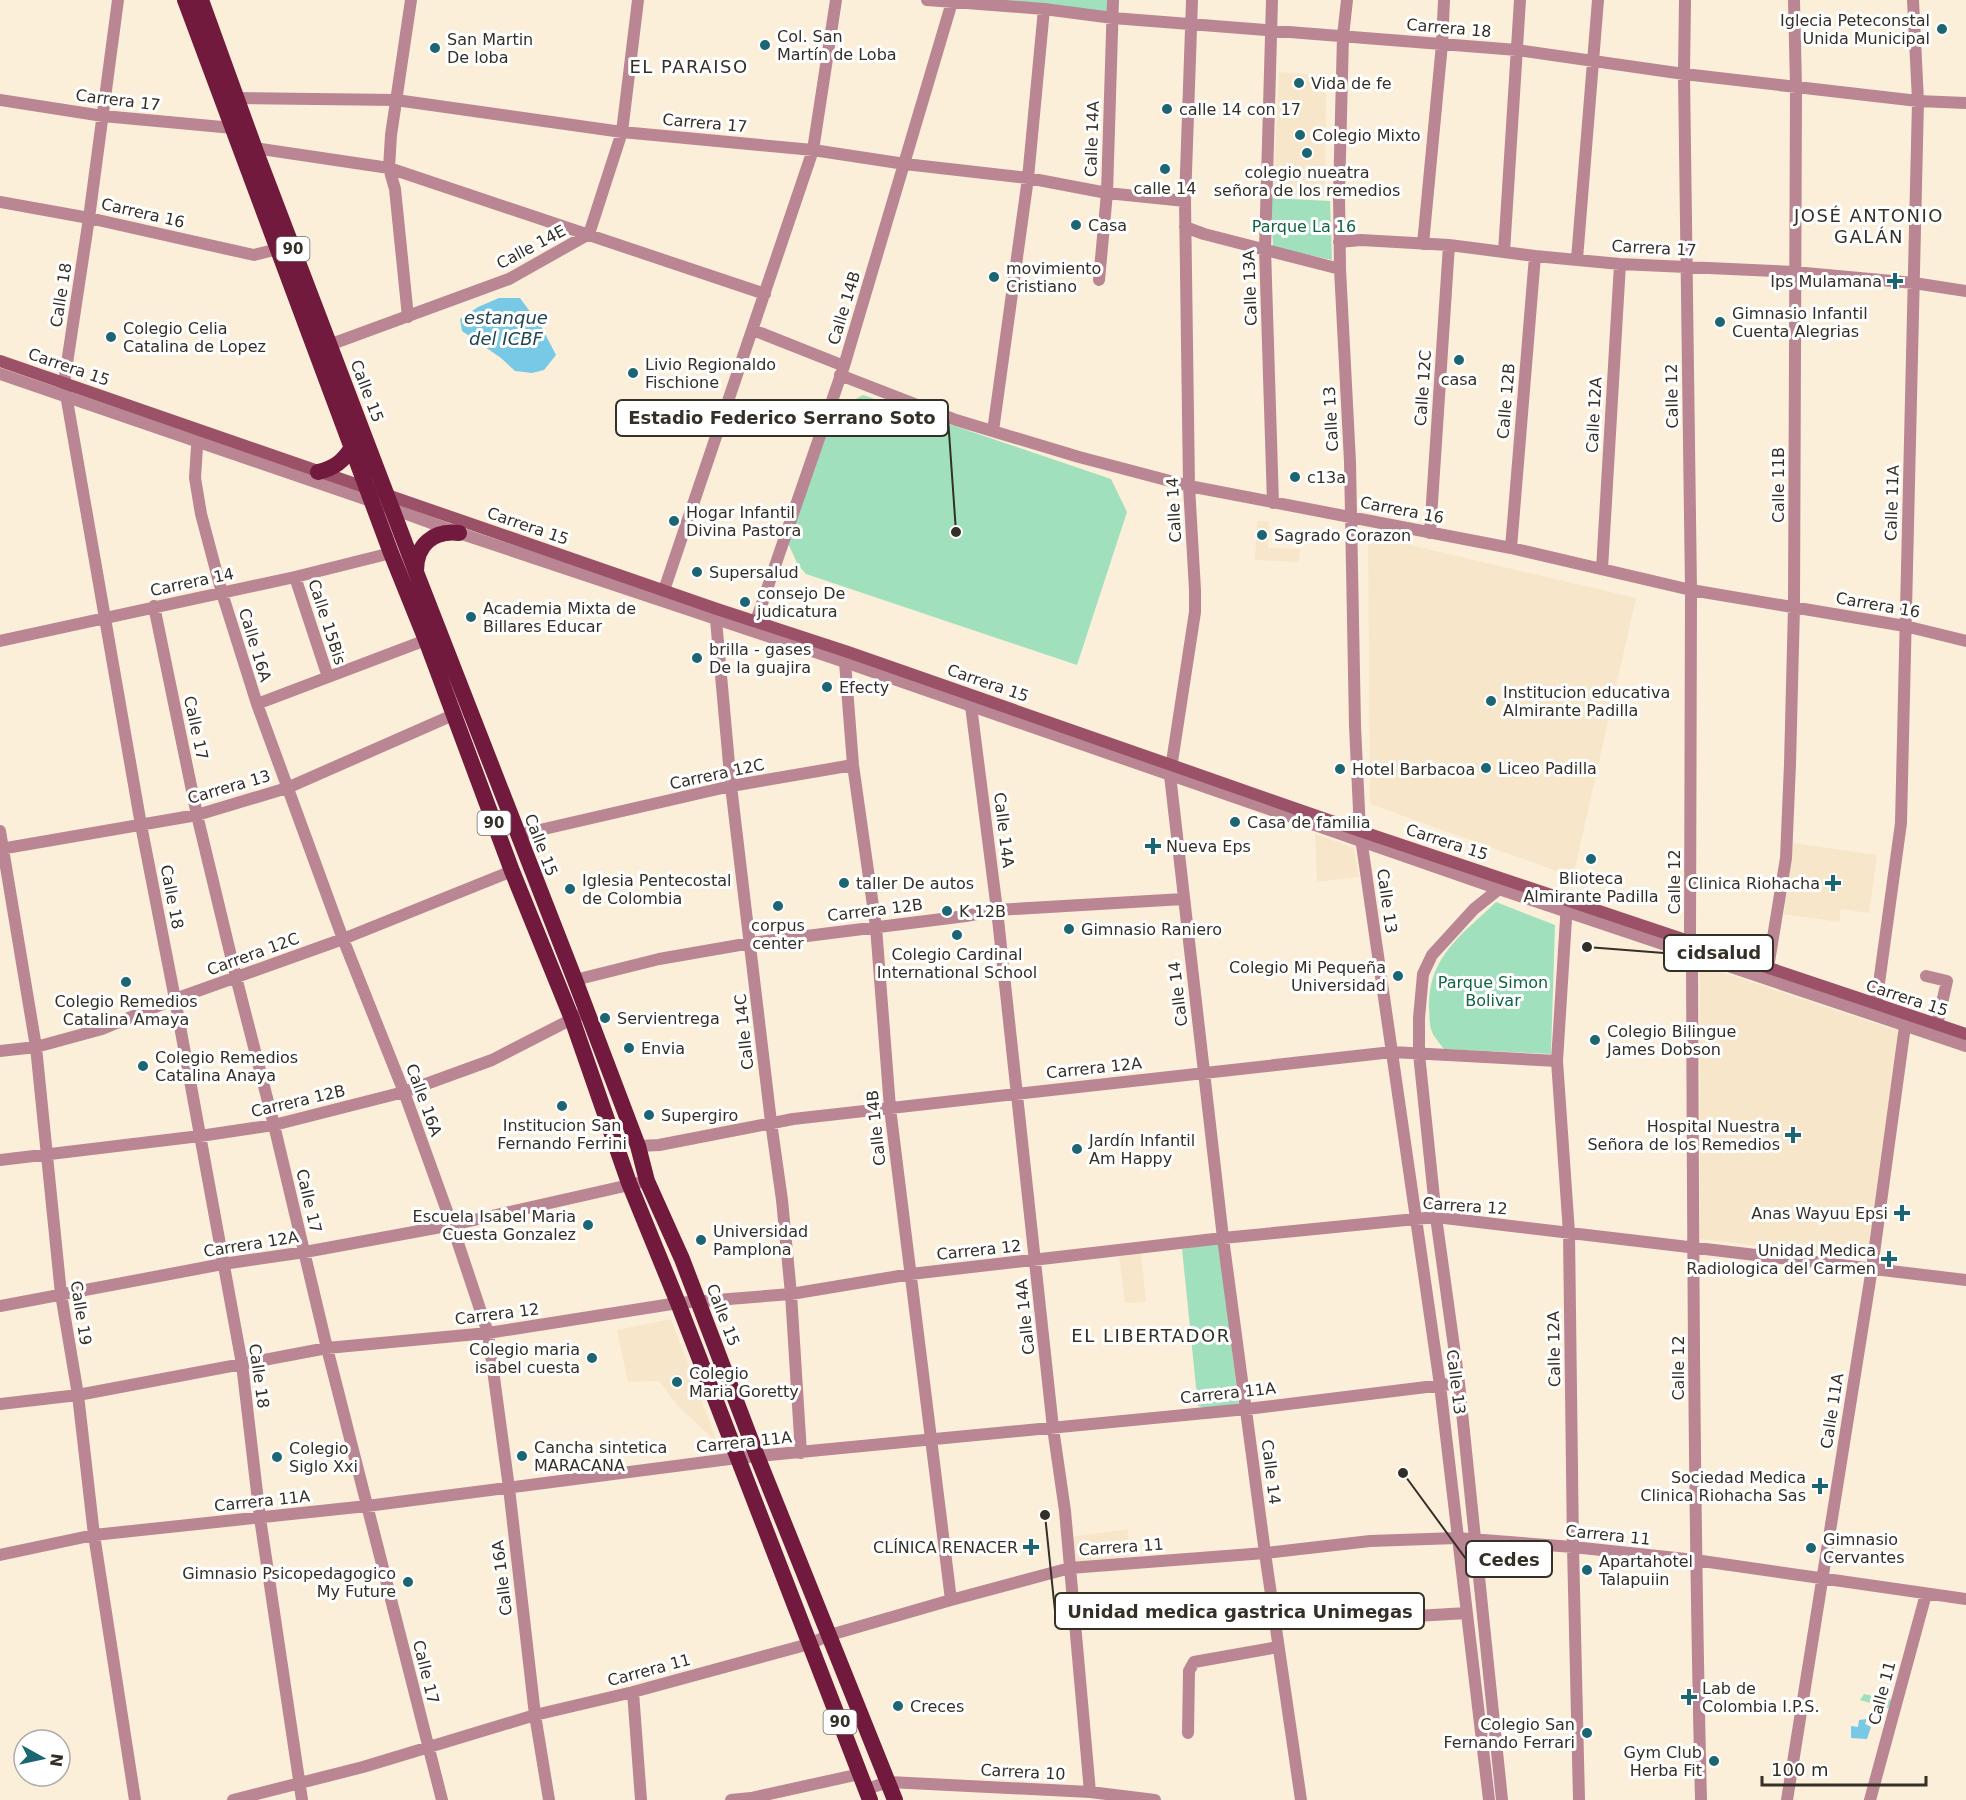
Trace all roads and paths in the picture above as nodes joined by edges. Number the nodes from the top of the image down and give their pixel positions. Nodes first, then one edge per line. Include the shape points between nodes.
1 (118, 0) edge
2 (185, 0) edge
3 (201, 0) edge
4 (411, 0) edge
5 (638, 0) edge
6 (836, 0) edge
7 (927, 0) edge
8 (1113, 0) edge
9 (1192, 0) edge
10 (1272, 0) edge
11 (1347, 0) edge
12 (1444, 0) edge
13 (1520, 0) edge
14 (1598, 0) edge
15 (1685, 0) edge
16 (1794, 0) edge
17 (1913, 0) edge
18 (952, 2) junction
19 (1044, 9) junction
20 (1113, 18) junction
21 (1191, 24) junction
22 (1272, 30) junction
23 (1343, 36) junction
24 (1442, 44) junction
25 (1517, 50) junction
26 (1594, 62) junction
27 (1684, 74) junction
28 (1796, 87) junction
29 (229, 98) junction
30 (0, 100) edge
31 (396, 100) junction
32 (1918, 101) junction
33 (1966, 103) edge
34 (103, 116) junction
35 (233, 128) junction
36 (622, 132) junction
37 (254, 148) junction
38 (813, 150) junction
39 (905, 165) junction
40 (389, 168) junction
41 (1028, 178) junction
42 (1107, 193) junction
43 (1185, 201) junction
44 (0, 202) edge
45 (89, 218) junction
46 (1185, 227) junction
47 (589, 234) junction
48 (1340, 242) junction
49 (1423, 243) junction
50 (1449, 245) junction
51 (278, 249) junction
52 (1265, 249) junction
53 (1504, 252) junction
54 (1534, 256) junction
55 (1577, 260) junction
56 (1620, 264) junction
57 (1687, 267) junction
58 (1340, 269) junction
59 (1794, 272) junction
60 (1100, 280) dead end
61 (1914, 283) junction
62 (1966, 291) edge
63 (765, 294) junction
64 (408, 317) junction
65 (753, 330) junction
66 (329, 345) junction
67 (0, 361) edge
68 (842, 371) junction
69 (0, 374) edge
70 (63, 383) junction
71 (65, 396) junction
72 (993, 431) junction
73 (197, 435) junction
74 (352, 447) junction
75 (318, 472) junction
76 (1189, 486) junction
77 (369, 495) junction
78 (390, 502) junction
79 (1273, 503) junction
80 (1351, 517) junction
81 (459, 533) junction
82 (1430, 533) junction
83 (1511, 548) junction
84 (391, 553) junction
85 (1602, 569) junction
86 (416, 572) junction
87 (295, 577) junction
88 (1691, 590) junction
89 (222, 593) junction
90 (662, 595) junction
91 (154, 606) junction
92 (1794, 607) junction
93 (716, 615) junction
94 (106, 619) junction
95 (756, 621) junction
96 (1905, 626) junction
97 (426, 640) junction
98 (0, 641) edge
99 (1966, 641) edge
100 (847, 657) junction
101 (328, 677) junction
102 (973, 701) junction
103 (256, 704) junction
104 (453, 715) junction
105 (854, 765) junction
106 (1170, 769) junction
107 (731, 786) junction
108 (287, 788) junction
109 (197, 815) junction
110 (141, 825) junction
111 (0, 831) edge
112 (518, 835) junction
113 (1361, 836) junction
114 (2, 849) edge
115 (512, 872) junction
116 (1499, 889) junction
117 (1183, 899) junction
118 (1566, 905) junction
119 (997, 910) junction
120 (876, 927) junction
121 (343, 939) junction
122 (1690, 942) junction
123 (751, 943) junction
124 (1692, 954) junction
125 (1768, 968) junction
126 (1926, 976) dead end
127 (236, 977) junction
128 (575, 980) junction
129 (175, 999) junction
130 (1876, 1005) junction
131 (579, 1015) junction
132 (1907, 1021) junction
133 (1937, 1025) junction
134 (1966, 1035) edge
135 (1966, 1046) edge
136 (36, 1047) junction
137 (0, 1051) edge
138 (1392, 1052) junction
139 (1419, 1054) junction
140 (1557, 1061) junction
141 (1204, 1074) junction
142 (404, 1092) junction
143 (1017, 1093) junction
144 (890, 1108) junction
145 (771, 1122) junction
146 (274, 1125) junction
147 (200, 1136) junction
148 (638, 1146) junction
149 (47, 1154) junction
150 (0, 1160) edge
151 (647, 1181) junction
152 (629, 1183) junction
153 (1436, 1217) junction
154 (1416, 1219) junction
155 (452, 1225) junction
156 (1569, 1233) junction
157 (1223, 1238) junction
158 (1694, 1247) junction
159 (305, 1252) junction
160 (1036, 1260) junction
161 (223, 1264) junction
162 (1872, 1268) junction
163 (911, 1274) junction
164 (1966, 1280) edge
165 (61, 1294) junction
166 (791, 1294) junction
167 (699, 1302) junction
168 (678, 1303) junction
169 (0, 1306) edge
170 (488, 1333) junction
171 (327, 1348) junction
172 (242, 1364) junction
173 (1459, 1383) junction
174 (1440, 1385) junction
175 (78, 1395) junction
176 (0, 1404) edge
177 (1247, 1409) junction
178 (1053, 1428) junction
179 (931, 1440) junction
180 (801, 1453) junction
181 (757, 1456) junction
182 (737, 1458) junction
183 (509, 1488) junction
184 (367, 1506) junction
185 (260, 1518) junction
186 (94, 1535) junction
187 (1457, 1538) junction
188 (1476, 1540) junction
189 (1573, 1547) junction
190 (1265, 1553) junction
191 (0, 1556) edge
192 (1695, 1560) junction
193 (1070, 1568) junction
194 (1821, 1577) junction
195 (1926, 1594) junction
196 (1966, 1599) edge
197 (951, 1600) junction
198 (1467, 1613) junction
199 (1398, 1617) dead end
200 (830, 1635) junction
201 (809, 1644) junction
202 (1278, 1647) junction
203 (633, 1692) junction
204 (535, 1715) junction
205 (1188, 1733) dead end
206 (428, 1746) junction
207 (889, 1782) junction
208 (299, 1784) junction
209 (865, 1788) edge
210 (1090, 1792) junction
211 (752, 1799) edge
212 (135, 1800) edge
213 (233, 1800) edge
214 (302, 1800) edge
215 (442, 1800) edge
216 (549, 1800) edge
217 (641, 1800) edge
218 (731, 1800) edge
219 (895, 1800) edge
220 (1155, 1800) edge
221 (1301, 1800) edge
222 (1489, 1800) edge
223 (1502, 1800) edge
224 (1580, 1800) edge
225 (1701, 1800) edge
226 (1787, 1800) edge
227 (1870, 1800) edge

1 - 34 street, Calle 18
2 - 29 highway, Calle 15 / 90
3 - 29 highway, Calle 15 / 90
4 - 31 street
5 - 36 street, Calle 14E
6 - 38 street
7 - 18 street, Carrera 18
8 - 20 street, Calle 14A
9 - 21 street, Calle 14
10 - 22 street, Calle 13A
11 - 23 street, Calle 13
12 - 24 street
13 - 25 street
14 - 26 street
15 - 27 street, Calle 12
16 - 28 street, Calle 11B
17 - 32 street, Calle 11A
18 - 19 street, Carrera 18
18 - 39 street, Calle 14B
19 - 20 street, Carrera 18
19 - 41 street
20 - 21 street, Carrera 18
20 - 42 street, Calle 14A
21 - 22 street, Carrera 18
21 - 43 street, Calle 14
22 - 23 street, Carrera 18
22 - 52 street, Calle 13A
23 - 24 street, Carrera 18
23 - 48 street, Calle 13
24 - 25 street, Carrera 18
24 - 49 street
25 - 26 street, Carrera 18
25 - 53 street
26 - 27 street, Carrera 18
26 - 55 street
27 - 28 street, Carrera 18
27 - 57 street, Calle 12
28 - 32 street, Carrera 18
28 - 59 street, Calle 11B
29 - 31 street, Carrera 17
29 - 35 highway, Calle 15 / 90
29 - 37 highway, Calle 15 / 90
30 - 34 street, Carrera 17
31 - 36 street, Carrera 17
31 - 40 street
32 - 33 street, Carrera 18
32 - 61 street, Calle 11A
34 - 35 street, Carrera 17
34 - 45 street, Calle 18
35 - 51 highway, Calle 15 / 90
36 - 38 street, Carrera 17
36 - 47 street, Calle 14E
37 - 40 street
37 - 66 highway, Calle 15 / 90
38 - 39 street, Carrera 17
38 - 63 street
39 - 41 street, Carrera 17
39 - 68 street, Calle 14B
40 - 47 street
40 - 64 street via 395,189
41 - 42 street, Carrera 17
41 - 72 street
42 - 43 street, Carrera 17
42 - 60 street, Calle 14A
43 - 46 street, Calle 14
44 - 45 street, Carrera 16
45 - 51 street, Carrera 16 via 254,255
45 - 70 street, Calle 18
46 - 52 street
46 - 76 street, Calle 14
47 - 63 street
47 - 64 street, Calle 14E via 509,279
48 - 49 street, Carrera 17
48 - 58 street, Calle 13
49 - 50 street, Carrera 17
50 - 53 street, Carrera 17
50 - 82 street, Calle 12C
51 - 74 highway, Calle 15 / 90
52 - 58 street
52 - 79 street, Calle 13A
53 - 54 street, Carrera 17
54 - 55 street, Carrera 17
54 - 83 street, Calle 12B
55 - 56 street, Carrera 17
56 - 57 street, Carrera 17
56 - 85 street, Calle 12A
57 - 59 street, Carrera 17
57 - 88 street, Calle 12
58 - 80 street, Calle 13
59 - 61 street, Carrera 17
59 - 92 street, Calle 11B
61 - 62 street, Carrera 17
61 - 96 street, Calle 11A
63 - 65 street
64 - 66 street, Calle 14E
65 - 68 street, Carrera 16
65 - 90 street
66 - 78 highway, Calle 15 / 90
67 - 70 main road, Carrera 15
68 - 72 street, Carrera 16 via 956,420
68 - 95 street, Calle 14B
69 - 71 street, Carrera 15
70 - 71 street, Calle 18
70 - 73 main road, Carrera 15
71 - 73 street, Carrera 15
71 - 94 street, Calle 18
72 - 76 street, Carrera 16
73 - 75 main road, Carrera 15
73 - 77 street, Carrera 15
73 - 89 street, Calle 16A via 195,478
74 - 75 highway via 338,464
74 - 77 highway, Calle 15 / 90
75 - 77 main road, Carrera 15
76 - 79 street, Carrera 16
76 - 106 street, Calle 14 via 1195,612
77 - 78 main road, Carrera 15
77 - 84 highway, Calle 15 / 90
78 - 81 street, Carrera 15
78 - 86 highway, Calle 15 / 90
78 - 90 main road, Carrera 15
79 - 80 street, Carrera 16
80 - 82 street, Carrera 16
80 - 113 street, Calle 13
81 - 86 highway via 448,532 427,541 416,561
81 - 90 street, Carrera 15
82 - 83 street, Carrera 16
83 - 85 street, Carrera 16
84 - 87 street, Carrera 14
84 - 97 highway, Calle 15 / 90
85 - 88 street, Carrera 16
86 - 112 highway, Calle 15 / 90
87 - 89 street, Carrera 14
87 - 101 street, Calle 15Bis
88 - 92 street, Carrera 16
88 - 122 street, Calle 12
89 - 91 street, Carrera 14
89 - 103 street, Calle 16A
90 - 93 main road, Carrera 15
91 - 94 street, Carrera 14
91 - 109 street, Calle 17
92 - 96 street, Carrera 16
92 - 125 street, Calle 11B via 1786,858
93 - 95 main road, Carrera 15
93 - 100 street, Carrera 15
93 - 107 street, Calle 14C
94 - 98 street, Carrera 14
94 - 110 street, Calle 18
95 - 100 main road, Carrera 15
96 - 99 street, Carrera 16
96 - 130 street, Calle 11A via 1901,823
97 - 101 street
97 - 104 highway, Calle 15 / 90
100 - 102 main road, Carrera 15
100 - 105 street, Calle 14B
101 - 103 street
102 - 106 main road, Carrera 15
102 - 119 street, Calle 14A
103 - 108 street, Calle 16A
104 - 108 street, Carrera 13
104 - 115 highway, Calle 15 / 90
105 - 107 street, Carrera 12C
105 - 120 street, Calle 14B
106 - 113 main road, Carrera 15
106 - 117 street, Calle 14
107 - 112 street, Carrera 12C
107 - 123 street, Calle 14C
108 - 109 street, Carrera 13
108 - 121 street, Calle 16A
109 - 110 street, Carrera 13
109 - 127 street, Calle 17
110 - 114 street, Carrera 13
110 - 129 street, Calle 18
111 - 114 street, Calle 19
112 - 128 highway, Calle 15 / 90
113 - 116 street, Carrera 15
113 - 118 main road, Carrera 15
113 - 138 street, Calle 13
114 - 136 street, Calle 19
115 - 121 street, Carrera 12C
115 - 131 highway, Calle 15 / 90
116 - 118 street, Carrera 15
116 - 139 street, Calle 13 via 1474,909 1432,955 1420,989
117 - 119 street, Carrera 12B
117 - 141 street, Calle 14
118 - 122 main road, Carrera 15
118 - 124 street, Carrera 15
118 - 140 street, Calle 12A
119 - 120 street, Carrera 12B
119 - 143 street, Calle 14A
120 - 123 street, Carrera 12B
120 - 144 street, Calle 14B
121 - 127 street, Carrera 12C
121 - 142 street, Calle 16A
122 - 124 street, Calle 12
122 - 125 main road, Carrera 15
123 - 128 street, Carrera 12B via 659,959
123 - 145 street, Calle 14C
124 - 132 street, Carrera 15
124 - 158 street, Calle 12
125 - 130 main road, Carrera 15
126 - 133 street via 1947,981
127 - 129 street, Carrera 12C
127 - 146 street, Calle 17
128 - 131 highway, Calle 15 / 90
129 - 136 street, Carrera 12C via 102,1029
129 - 147 street, Calle 18
130 - 132 main road, Carrera 15
131 - 142 street, Carrera 12B via 492,1060
131 - 148 highway, Calle 15 / 90
131 - 152 highway, Calle 15 / 90
132 - 133 main road, Carrera 15
132 - 135 street, Carrera 15
132 - 162 street, Calle 11A
133 - 134 main road, Carrera 15
136 - 137 street, Carrera 12C
136 - 149 street, Calle 19
138 - 139 street, Carrera 12A
138 - 141 street, Carrera 12A
138 - 154 street, Calle 13
139 - 140 street, Carrera 12A
139 - 153 street, Calle 13
140 - 156 street, Calle 12A
141 - 143 street, Carrera 12A
141 - 157 street, Calle 14
142 - 146 street, Carrera 12B
142 - 155 street, Calle 16A
143 - 144 street, Carrera 12A
143 - 160 street, Calle 14A
144 - 145 street, Carrera 12A
144 - 163 street, Calle 14B
145 - 148 street, Carrera 12A
145 - 166 street, Calle 14C
146 - 147 street, Carrera 12B
146 - 159 street, Calle 17
147 - 149 street, Carrera 12B
147 - 161 street, Calle 18
148 - 151 highway, Calle 15 / 90
149 - 150 street, Carrera 12B
149 - 165 street, Calle 19
151 - 152 street, Carrera 12A
151 - 167 highway, Calle 15 / 90
152 - 155 street, Carrera 12A
152 - 168 highway, Calle 15 / 90
153 - 154 street, Carrera 12
153 - 156 street, Carrera 12
153 - 173 street, Calle 13
154 - 157 street, Carrera 12
154 - 174 street, Calle 13
155 - 159 street, Carrera 12A
155 - 170 street, Calle 16A
156 - 158 street, Carrera 12
156 - 189 street, Calle 12A
157 - 160 street, Carrera 12
157 - 177 street, Calle 14
158 - 162 street, Carrera 12
158 - 192 street, Calle 12
159 - 161 street, Carrera 12A
159 - 171 street, Calle 17
160 - 163 street, Carrera 12
160 - 178 street, Calle 14A
161 - 165 street, Carrera 12A
161 - 172 street, Calle 18
162 - 164 street, Carrera 12
162 - 194 street, Calle 11A
163 - 166 street, Carrera 12
163 - 179 street, Calle 14B
165 - 169 street, Carrera 12A
165 - 175 street, Calle 19
166 - 167 street, Carrera 12
166 - 180 street, Calle 14C
167 - 168 street, Carrera 12
167 - 181 highway, Calle 15 / 90
168 - 170 street, Carrera 12
168 - 182 highway, Calle 15 / 90
170 - 171 street, Carrera 12
170 - 183 street, Calle 16A
171 - 172 street, Carrera 12
171 - 184 street, Calle 17
172 - 175 street, Carrera 12
172 - 185 street, Calle 18
173 - 174 street, Carrera 11A
173 - 188 street, Calle 13
174 - 177 street, Carrera 11A
174 - 187 street, Calle 13
175 - 176 street, Carrera 12
175 - 186 street, Calle 19
177 - 178 street, Carrera 11A
177 - 190 street, Calle 14
178 - 179 street, Carrera 11A
178 - 193 street, Calle 14A
179 - 180 street, Carrera 11A
179 - 197 street, Calle 14B
180 - 181 street, Carrera 11A
181 - 182 street, Carrera 11A
181 - 200 highway, Calle 15 / 90
182 - 183 street, Carrera 11A
182 - 201 highway, Calle 15 / 90
183 - 184 street, Carrera 11A
183 - 204 street, Calle 16A
184 - 185 street, Carrera 11A
184 - 206 street, Calle 17
185 - 186 street, Carrera 11A
185 - 208 street, Calle 18
186 - 191 street, Carrera 11A
186 - 212 street, Calle 19
187 - 188 street, Carrera 11
187 - 190 street, Carrera 11 via 1370,1541
187 - 198 street, Calle 13
188 - 189 street, Carrera 11
188 - 223 street, Calle 13
189 - 192 street, Carrera 11
189 - 224 street, Calle 12A
190 - 193 street, Carrera 11
190 - 202 street, Calle 14
192 - 194 street, Carrera 11
192 - 225 street, Calle 12
193 - 197 street, Carrera 11
193 - 210 street, Calle 14A
194 - 195 street, Carrera 11
194 - 226 street, Calle 11A
195 - 196 street, Carrera 11
195 - 227 street, Calle 11
197 - 200 street, Carrera 11
198 - 199 street
198 - 222 street, Calle 13
200 - 201 street, Carrera 11
200 - 207 highway, Calle 15 / 90
201 - 203 street, Carrera 11
201 - 209 highway, Calle 15 / 90
202 - 205 street via 1194,1662 1189,1671
202 - 221 street, Calle 14
203 - 204 street, Carrera 11
203 - 217 street
204 - 206 street, Carrera 11
204 - 216 street, Calle 16A
206 - 208 street, Carrera 11
206 - 215 street, Calle 17
207 - 209 street, Carrera 10
207 - 210 street, Carrera 10
207 - 219 highway, Calle 15 / 90
208 - 213 street, Carrera 11
208 - 214 street, Calle 18
209 - 211 street
210 - 220 street, Carrera 10
211 - 218 street

